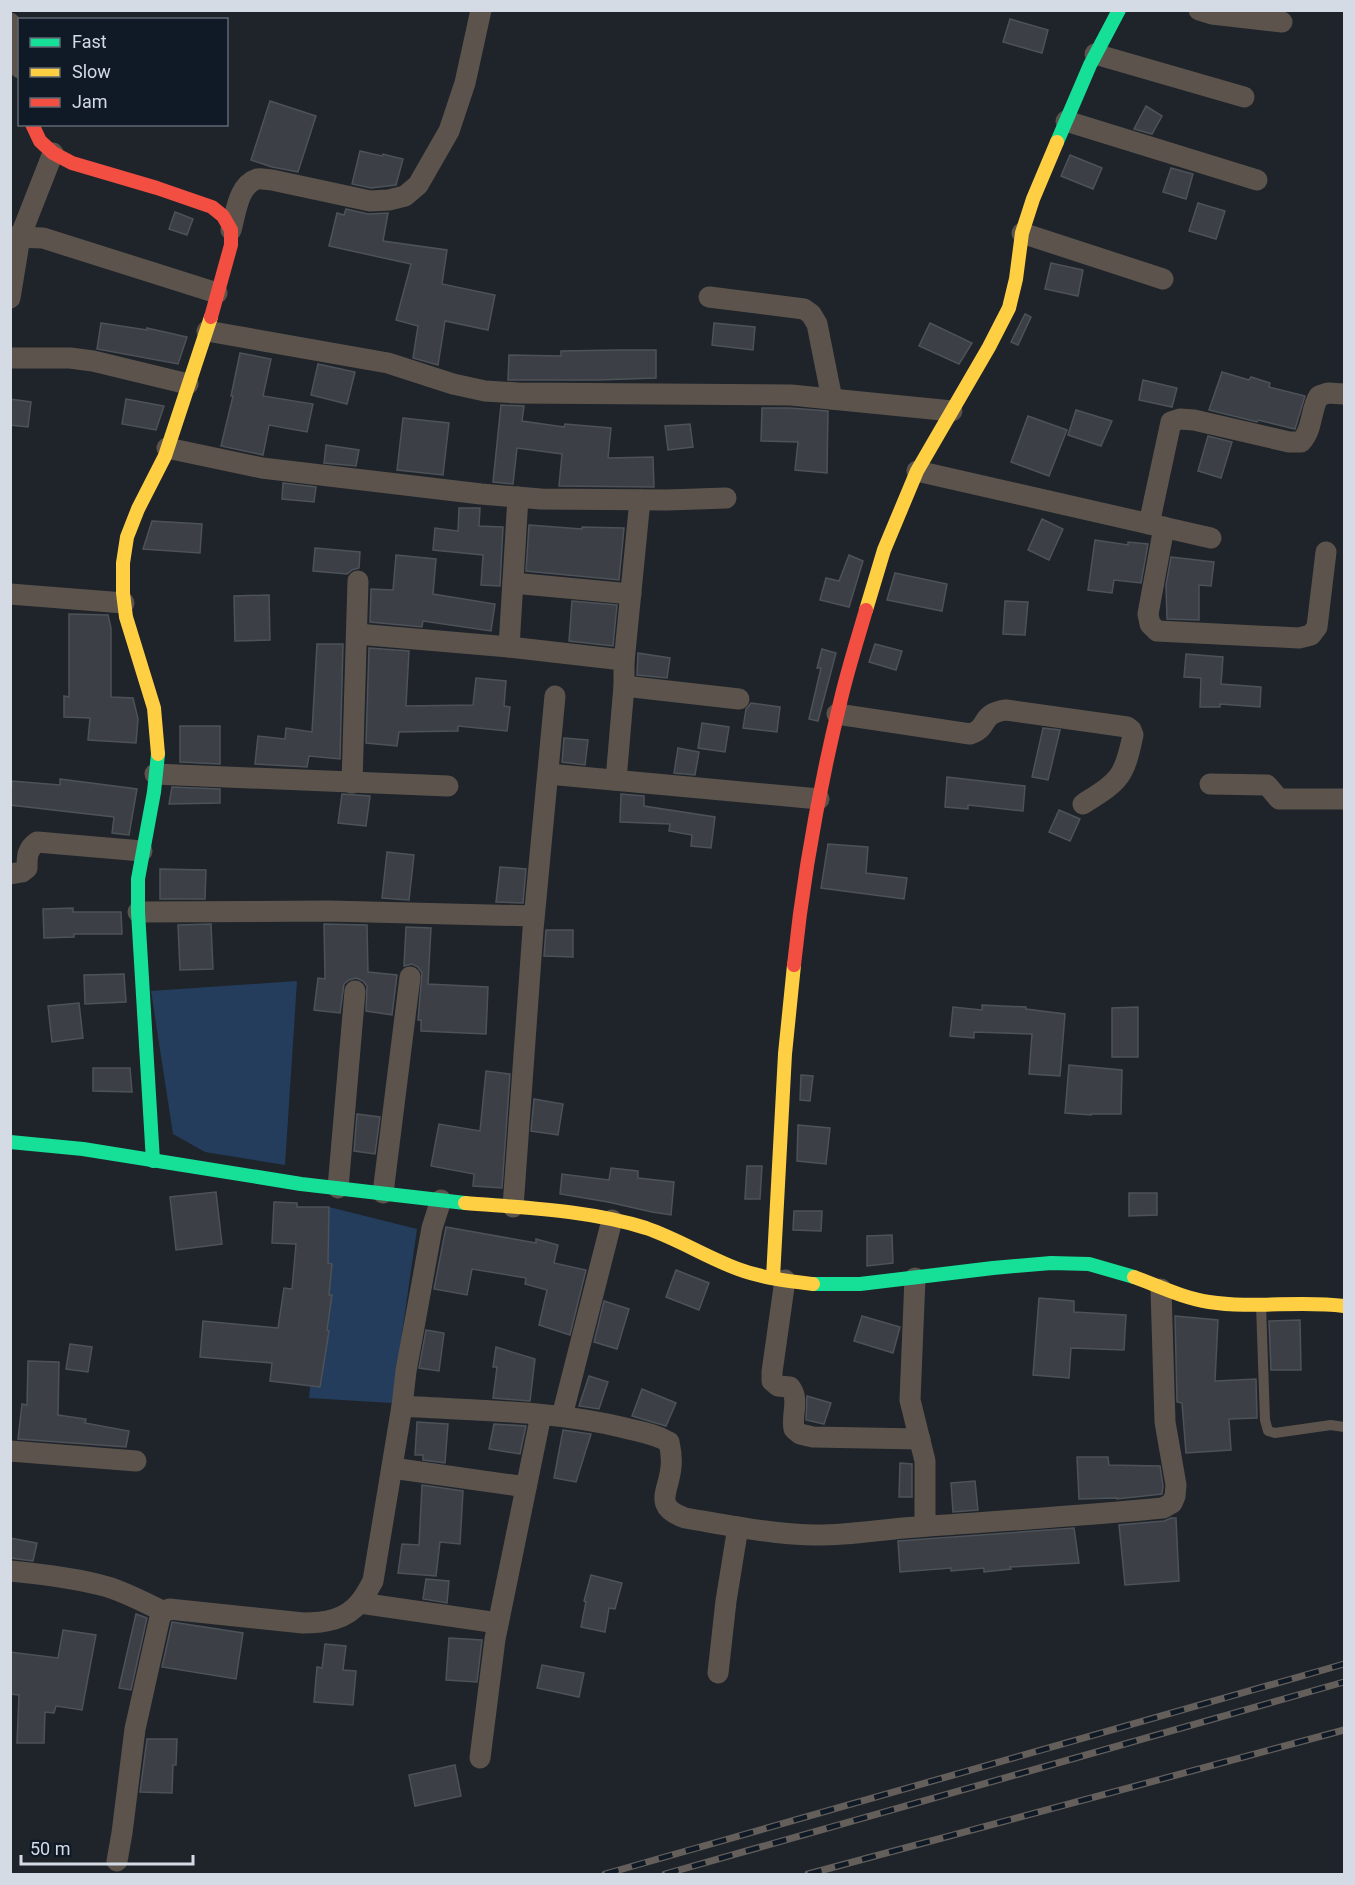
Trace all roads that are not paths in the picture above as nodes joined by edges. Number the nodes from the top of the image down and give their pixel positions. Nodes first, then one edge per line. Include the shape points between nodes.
1 (481, 10) edge
2 (1119, 10) edge
3 (1199, 10) edge
4 (1282, 22) dead end
5 (10, 23) edge
6 (1095, 54) junction
7 (18, 59) edge
8 (1244, 98) dead end
9 (1066, 121) junction
10 (33, 126) edge
11 (53, 153) junction
12 (1257, 180) dead end
13 (231, 230) junction
14 (1022, 233) junction
15 (15, 237) edge
16 (1163, 279) dead end
17 (217, 293) junction
18 (709, 297) dead end
19 (10, 298) edge
20 (207, 331) junction
21 (10, 358) edge
22 (188, 384) junction
23 (1344, 394) edge
24 (832, 399) junction
25 (952, 411) junction
26 (166, 452) junction
27 (916, 471) junction
28 (518, 497) junction
29 (726, 498) dead end
30 (640, 500) junction
31 (1157, 525) junction
32 (1211, 538) dead end
33 (1326, 552) dead end
34 (358, 581) dead end
35 (513, 583) junction
36 (10, 594) edge
37 (631, 594) junction
38 (124, 603) junction
39 (357, 634) junction
40 (509, 647) junction
41 (624, 662) junction
42 (624, 686) junction
43 (555, 696) dead end
44 (738, 699) dead end
45 (837, 714) junction
46 (154, 774) junction
47 (548, 774) junction
48 (615, 780) junction
49 (352, 783) junction
50 (1210, 784) dead end
51 (448, 786) dead end
52 (819, 799) junction
53 (1344, 799) edge
54 (1083, 804) dead end
55 (142, 851) junction
56 (10, 874) edge
57 (138, 912) junction
58 (534, 916) junction
59 (410, 977) dead end
60 (355, 991) dead end
61 (10, 1142) edge
62 (153, 1161) junction
63 (338, 1188) junction
64 (383, 1194) junction
65 (441, 1200) junction
66 (513, 1207) junction
67 (612, 1220) junction
68 (915, 1278) junction
69 (779, 1279) junction
70 (1161, 1288) junction
71 (1261, 1304) junction
72 (1344, 1306) edge
73 (402, 1406) junction
74 (541, 1415) junction
75 (562, 1416) junction
76 (1344, 1427) edge
77 (920, 1439) junction
78 (10, 1451) edge
79 (136, 1461) dead end
80 (392, 1468) junction
81 (526, 1487) junction
82 (925, 1526) junction
83 (738, 1527) junction
84 (10, 1571) edge
85 (360, 1603) junction
86 (164, 1612) junction
87 (498, 1623) junction
88 (717, 1673) dead end
89 (480, 1758) dead end
90 (117, 1861) dead end

1 - 13 street via 459,104 418,185 405,196 370,201 258,179 246,186
2 - 6 street
3 - 4 street
5 - 7 street
6 - 8 street
6 - 9 street
9 - 12 street
9 - 14 street
10 - 11 street via 40,141
11 - 13 street via 72,163 212,207
11 - 15 street
13 - 17 street via 231,245
14 - 16 street
14 - 25 street via 1009,308
15 - 17 street via 43,238
15 - 19 street
17 - 20 street
18 - 24 street via 804,309 812,314
20 - 22 street
20 - 24 street via 388,363 485,390
21 - 22 street via 93,361
22 - 26 street
23 - 31 street via 1319,396 1307,435 1300,442 1194,420 1171,422
24 - 25 street
25 - 27 street
26 - 28 street via 416,488
26 - 38 street via 127,537
27 - 31 street
27 - 45 street via 881,560
28 - 30 street
28 - 35 street
29 - 30 street
30 - 37 street
31 - 32 street
31 - 33 street via 1148,614 1149,624 1157,631 1299,638 1311,634 1317,627
34 - 39 street
35 - 37 street
35 - 40 street
36 - 38 street
37 - 41 street
38 - 46 street via 154,708 158,749
39 - 40 street
39 - 49 street
40 - 41 street
41 - 42 street
42 - 44 street
42 - 48 street
43 - 47 street
45 - 52 street
45 - 54 street via 970,734 978,731 994,712 1006,710 1127,727 1132,735 1124,770 1111,786
46 - 49 street
46 - 55 street
47 - 48 street
47 - 58 street
48 - 52 street
49 - 51 street
50 - 53 street via 1267,785 1278,799
52 - 69 street via 791,986 781,1113
55 - 56 street via 38,842 31,846 27,868
55 - 57 street
57 - 58 street
57 - 62 street
58 - 66 street
59 - 64 street
60 - 63 street
61 - 62 street
62 - 63 street
63 - 64 street
64 - 65 street
65 - 66 street
65 - 73 street via 432,1228
66 - 67 street
67 - 69 street via 663,1234 736,1270
67 - 75 street
68 - 69 street via 826,1285
68 - 70 street via 1074,1263 1108,1268
68 - 77 street via 910,1400
69 - 77 street via 772,1381 795,1394 794,1429 813,1437
70 - 71 street via 1206,1301
70 - 82 street via 1165,1422 1176,1485 1172,1503 1164,1508
71 - 72 street
71 - 76 lane via 1268,1431
73 - 74 street
73 - 80 street
74 - 75 street
74 - 81 street
75 - 83 street via 658,1436 669,1442 671,1469 665,1504 672,1514
77 - 82 street via 925,1461
78 - 79 street
80 - 81 street
80 - 85 street via 373,1581
81 - 87 street
82 - 83 street via 837,1535 784,1534
83 - 88 street
84 - 86 street via 108,1587
85 - 86 street via 342,1617 323,1623 169,1609
85 - 87 street
86 - 90 street via 135,1729
87 - 89 street

